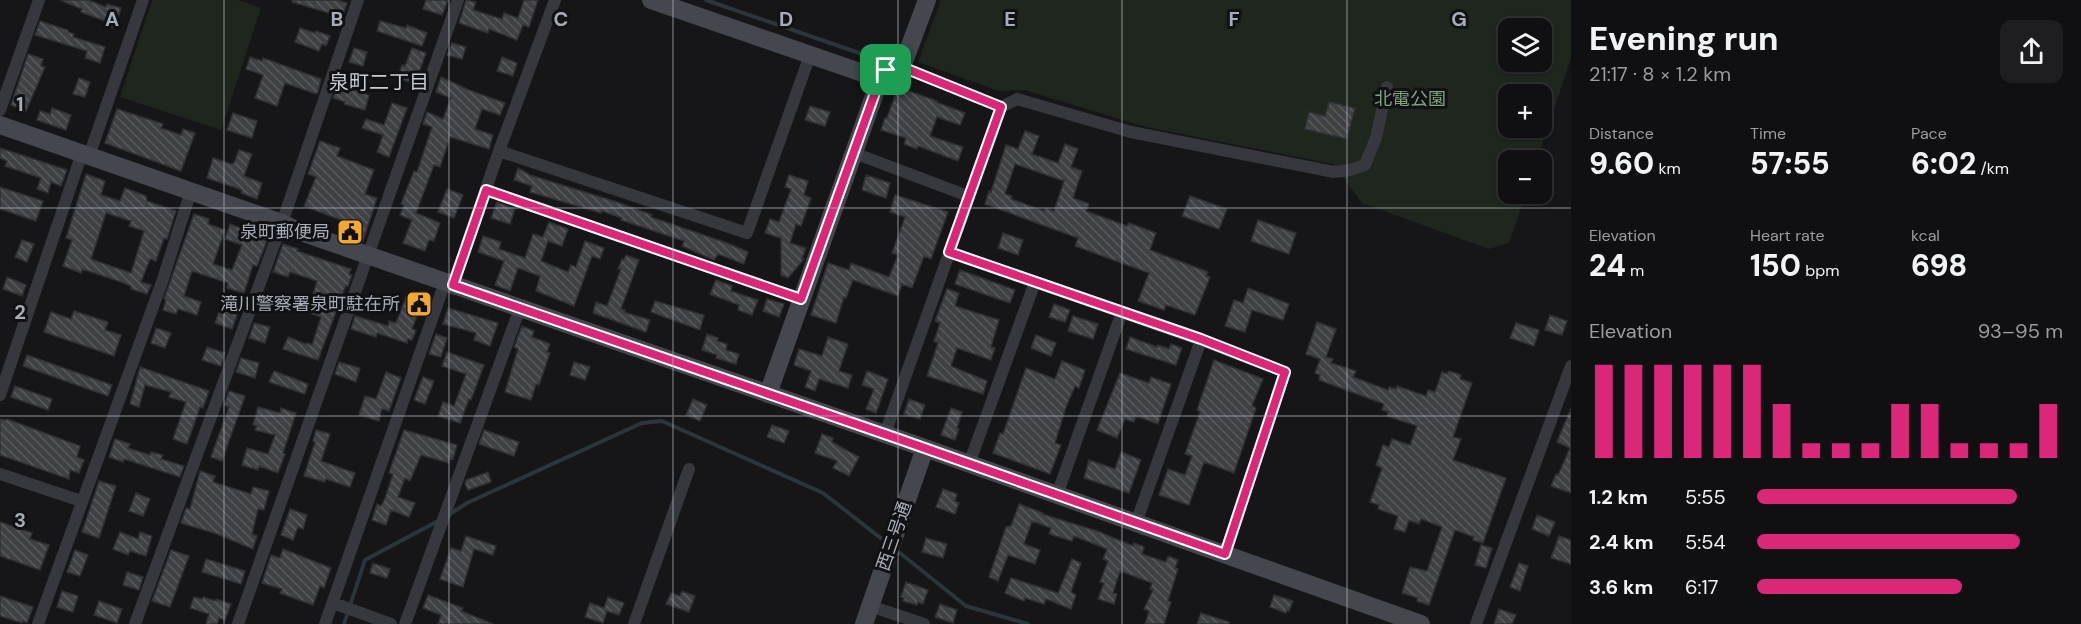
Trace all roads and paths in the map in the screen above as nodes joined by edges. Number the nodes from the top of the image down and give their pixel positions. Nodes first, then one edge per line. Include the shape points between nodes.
1 (39, 0) edge
2 (143, 0) edge
3 (358, 0) edge
4 (458, 0) edge
5 (555, 0) edge
6 (651, 0) edge
7 (927, 0) edge
8 (810, 55) junction
9 (902, 67) junction
10 (880, 79) junction
11 (1387, 87) dead end
12 (1001, 107) junction
13 (0, 110) edge
14 (0, 125) edge
15 (499, 151) junction
16 (854, 153) junction
17 (86, 155) junction
18 (486, 190) junction
19 (191, 191) junction
20 (968, 196) junction
21 (282, 223) junction
22 (949, 252) junction
23 (368, 255) junction
24 (1035, 282) junction
25 (449, 283) junction
26 (801, 299) junction
27 (520, 308) junction
28 (1122, 312) junction
29 (1201, 339) junction
30 (1571, 366) edge
31 (768, 394) junction
32 (0, 395) edge
33 (885, 434) junction
34 (925, 448) junction
35 (969, 464) junction
36 (689, 469) dead end
37 (0, 474) edge
38 (1057, 495) junction
39 (81, 501) junction
40 (1136, 522) junction
41 (1225, 554) junction
42 (333, 603) junction
43 (870, 606) junction
44 (38, 624) edge
45 (135, 624) edge
46 (238, 624) edge
47 (325, 624) edge
48 (391, 624) edge
49 (405, 624) edge
50 (634, 624) edge
51 (864, 624) edge
52 (924, 624) edge
53 (1421, 624) edge
54 (1476, 624) edge

1 - 13 street
2 - 17 street
3 - 21 street
4 - 23 street
5 - 15 street
6 - 8 street
7 - 9 street
8 - 10 street
8 - 15 street via 747,233
9 - 10 street via 886,70
9 - 12 street
10 - 16 street
11 - 12 street via 1376,138 1365,165 1334,172 1131,132 1017,99
12 - 20 street
14 - 17 street
15 - 18 street
16 - 20 street
16 - 26 street
17 - 19 street
17 - 32 street
18 - 25 street
18 - 26 street
19 - 21 street
19 - 39 street via 163,279
20 - 22 street
21 - 23 street
21 - 45 street
22 - 24 street
22 - 33 street
23 - 25 street
23 - 46 street
24 - 28 street
24 - 35 street
25 - 27 street
25 - 42 street
26 - 31 street
27 - 31 street
27 - 49 street
28 - 29 street
28 - 38 street
29 - 40 street
29 - 41 street via 1285,372
30 - 54 street
31 - 33 street
33 - 34 street
34 - 35 street
34 - 43 street, 西三号通
35 - 38 street
36 - 50 street
37 - 39 street
38 - 40 street
39 - 44 street
40 - 41 street
41 - 53 street
42 - 47 street
42 - 48 street
43 - 51 street, 西三号通
43 - 52 street

